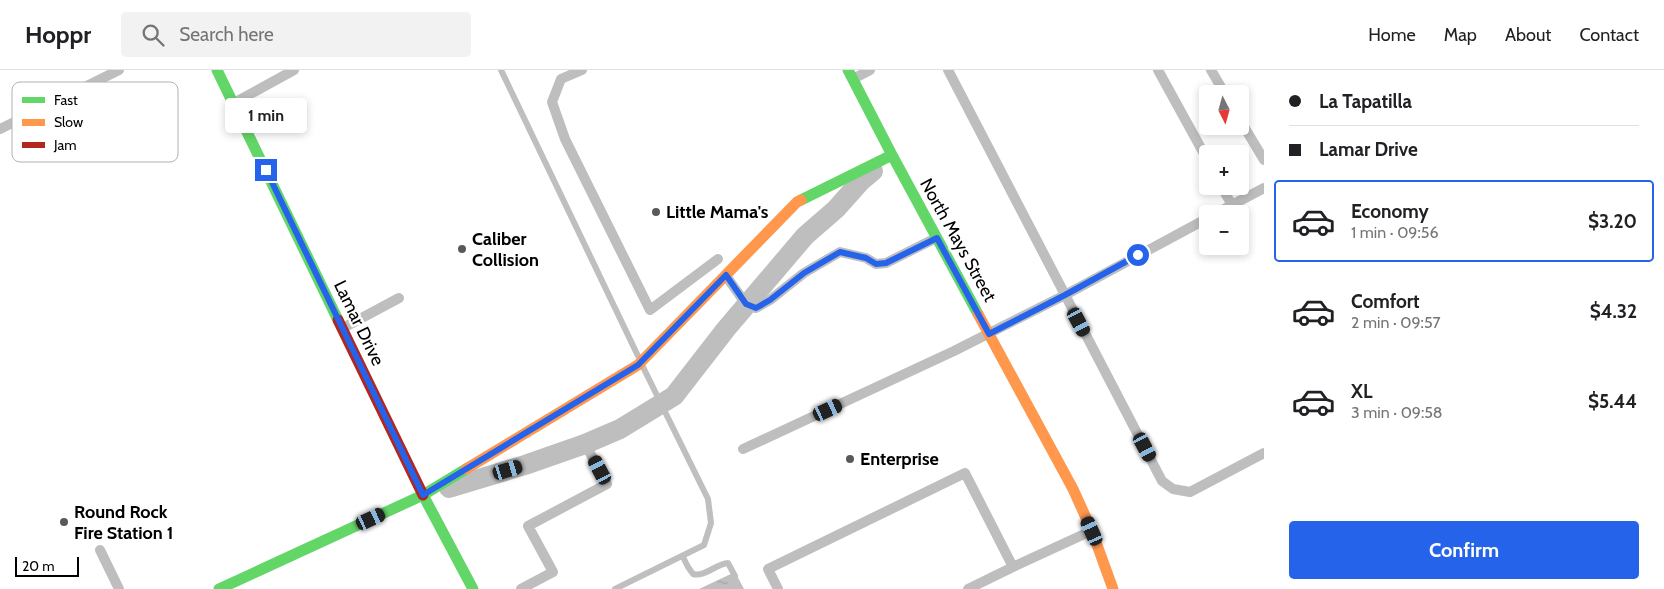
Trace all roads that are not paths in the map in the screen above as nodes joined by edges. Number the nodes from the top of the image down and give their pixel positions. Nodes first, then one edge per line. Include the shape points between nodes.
1 (119, 70) edge
2 (217, 70) edge
3 (294, 70) edge
4 (582, 70) edge
5 (870, 70) edge
6 (948, 70) edge
7 (1158, 70) edge
8 (1211, 70) edge
9 (850, 75) edge
10 (94, 82) edge
11 (1220, 85) edge
12 (234, 104) junction
13 (12, 122) edge
14 (0, 128) edge
15 (1249, 135) edge
16 (1199, 145) edge
17 (892, 155) junction
18 (1264, 160) edge
19 (1264, 188) edge
20 (1226, 195) edge
21 (1232, 205) joint
22 (1199, 223) edge
23 (937, 238) junction
24 (718, 259) dead end
25 (726, 275) junction
26 (1065, 295) junction
27 (400, 298) dead end
28 (746, 304) junction
29 (342, 328) junction
30 (989, 334) junction
31 (585, 444) junction
32 (743, 449) dead end
33 (1264, 453) edge
34 (423, 495) junction
35 (1092, 531) junction
36 (100, 550) dead end
37 (1013, 567) junction
38 (119, 589) edge
39 (219, 589) edge
40 (473, 589) edge
41 (521, 589) edge
42 (778, 589) edge
43 (968, 589) edge
44 (1113, 589) edge

1 - 10 lane
2 - 12 street, Lamar Drive
3 - 12 lane
4 - 24 lane via 561,79 552,102 565,139 650,310
5 - 9 lane
6 - 26 lane
7 - 16 lane
8 - 11 lane
9 - 17 street, North Mays Street
12 - 29 street, Lamar Drive
13 - 14 lane
15 - 18 lane
17 - 23 street, North Mays Street
17 - 25 street via 797,202
17 - 28 street via 805,236
19 - 21 lane
20 - 21 lane
22 - 26 lane
23 - 28 lane via 886,263 876,264 866,258 840,252 756,308
23 - 30 street, North Mays Street
25 - 28 lane
25 - 34 street via 638,365
26 - 30 lane
26 - 33 lane via 1162,481 1173,490 1190,492
27 - 29 lane
28 - 31 street via 674,396 620,429
29 - 34 street, Lamar Drive
30 - 32 lane
30 - 35 street, North Mays Street
31 - 34 street
31 - 41 lane via 607,484 528,526 553,572
34 - 39 street
34 - 40 street, Lamar Drive
35 - 37 lane
35 - 44 street, North Mays Street
36 - 38 lane
37 - 42 lane via 965,473 768,569
37 - 43 lane

